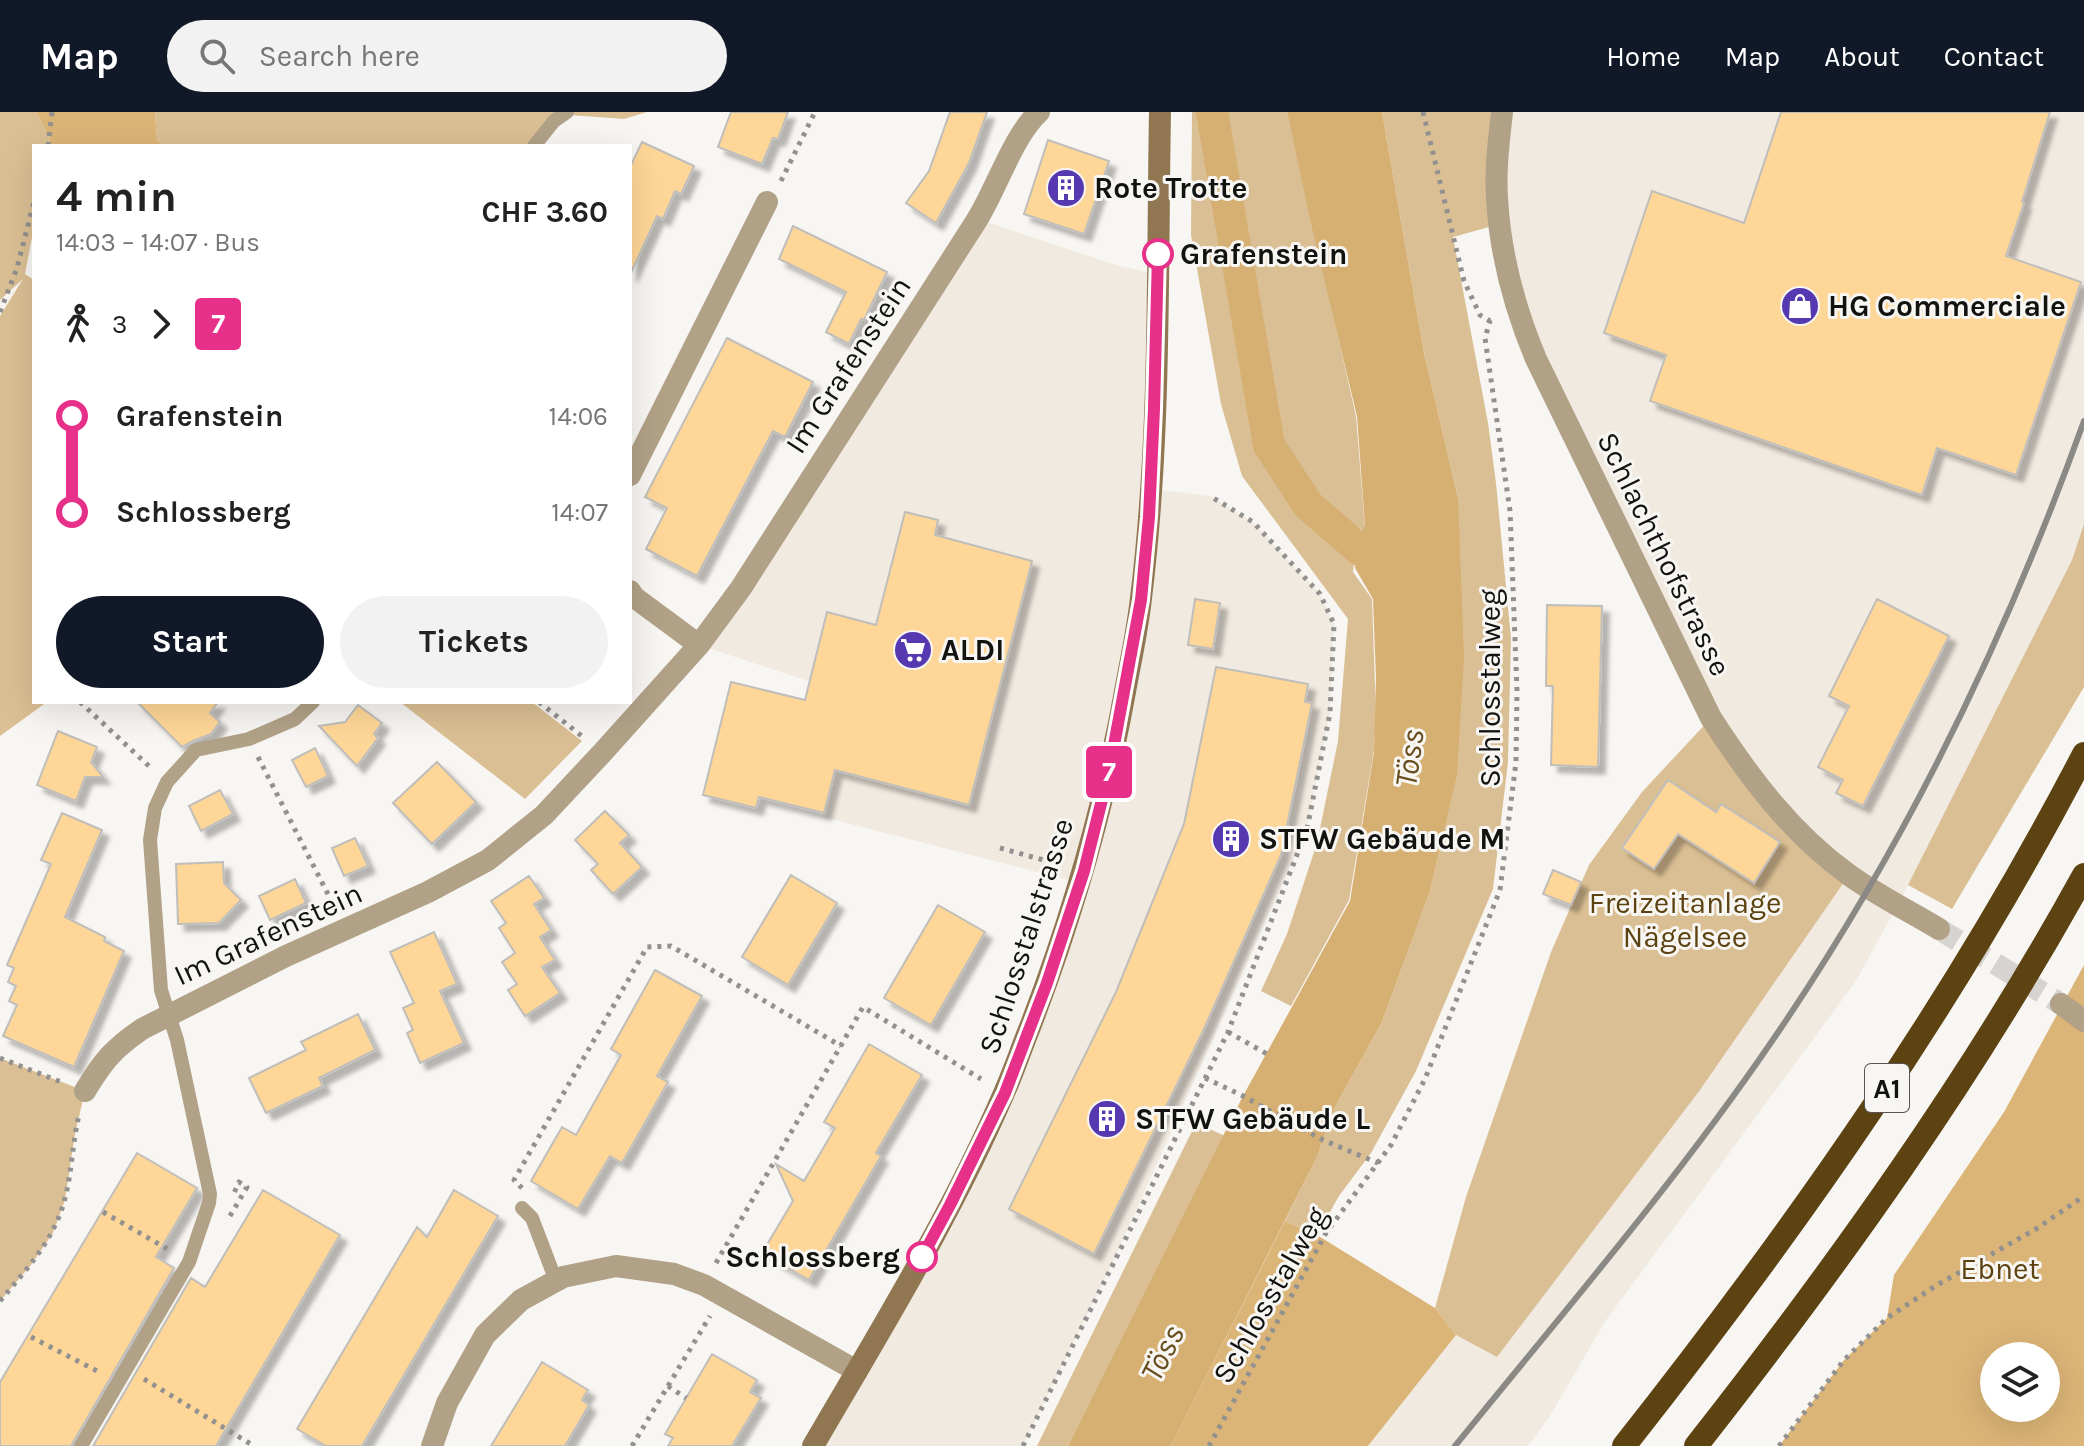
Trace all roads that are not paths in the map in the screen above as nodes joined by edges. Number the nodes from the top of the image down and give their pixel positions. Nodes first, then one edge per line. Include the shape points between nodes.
1 (567, 112) edge
2 (1039, 112) edge
3 (1160, 112) edge
4 (1502, 112) edge
5 (536, 144) edge
6 (767, 202) dead end
7 (632, 471) edge
8 (632, 594) edge
9 (699, 645) junction
10 (311, 704) edge
11 (2084, 754) edge
12 (2084, 875) edge
13 (1939, 929) tunnel mouth
14 (2061, 1004) tunnel mouth
15 (168, 1015) junction
16 (2084, 1021) edge
17 (85, 1091) road end
18 (522, 1208) dead end
19 (556, 1281) junction
20 (857, 1371) junction
21 (81, 1446) edge
22 (432, 1446) edge
23 (813, 1446) edge
24 (1624, 1446) edge
25 (1696, 1446) edge

1 - 5 lane
2 - 9 street, Im Grafenstein via 978,219
3 - 20 main road, Schlosstalstrasse via 1152,489 1141,600 1109,772 1084,871 1005,1093 950,1205
4 - 13 street, Schlachthofstrasse via 1497,198 1524,330 1711,718 1780,814 1814,847 1849,875
6 - 7 street
8 - 9 street
9 - 15 street, Im Grafenstein via 544,815 488,860
10 - 15 lane, Im Grafenstein via 295,719 249,739 196,750 167,782 155,808 150,840 161,990
11 - 24 highway, A1 via 1984,935 1897,1074 1789,1229
12 - 25 highway, A1 via 1898,1174
14 - 16 street
15 - 17 street via 121,1044
15 - 21 lane via 209,1203 189,1262
18 - 19 lane via 532,1218
19 - 20 street via 616,1266 674,1274 713,1290
19 - 22 street via 521,1300 485,1335 447,1403
20 - 23 main road, Schlosstalstrasse

